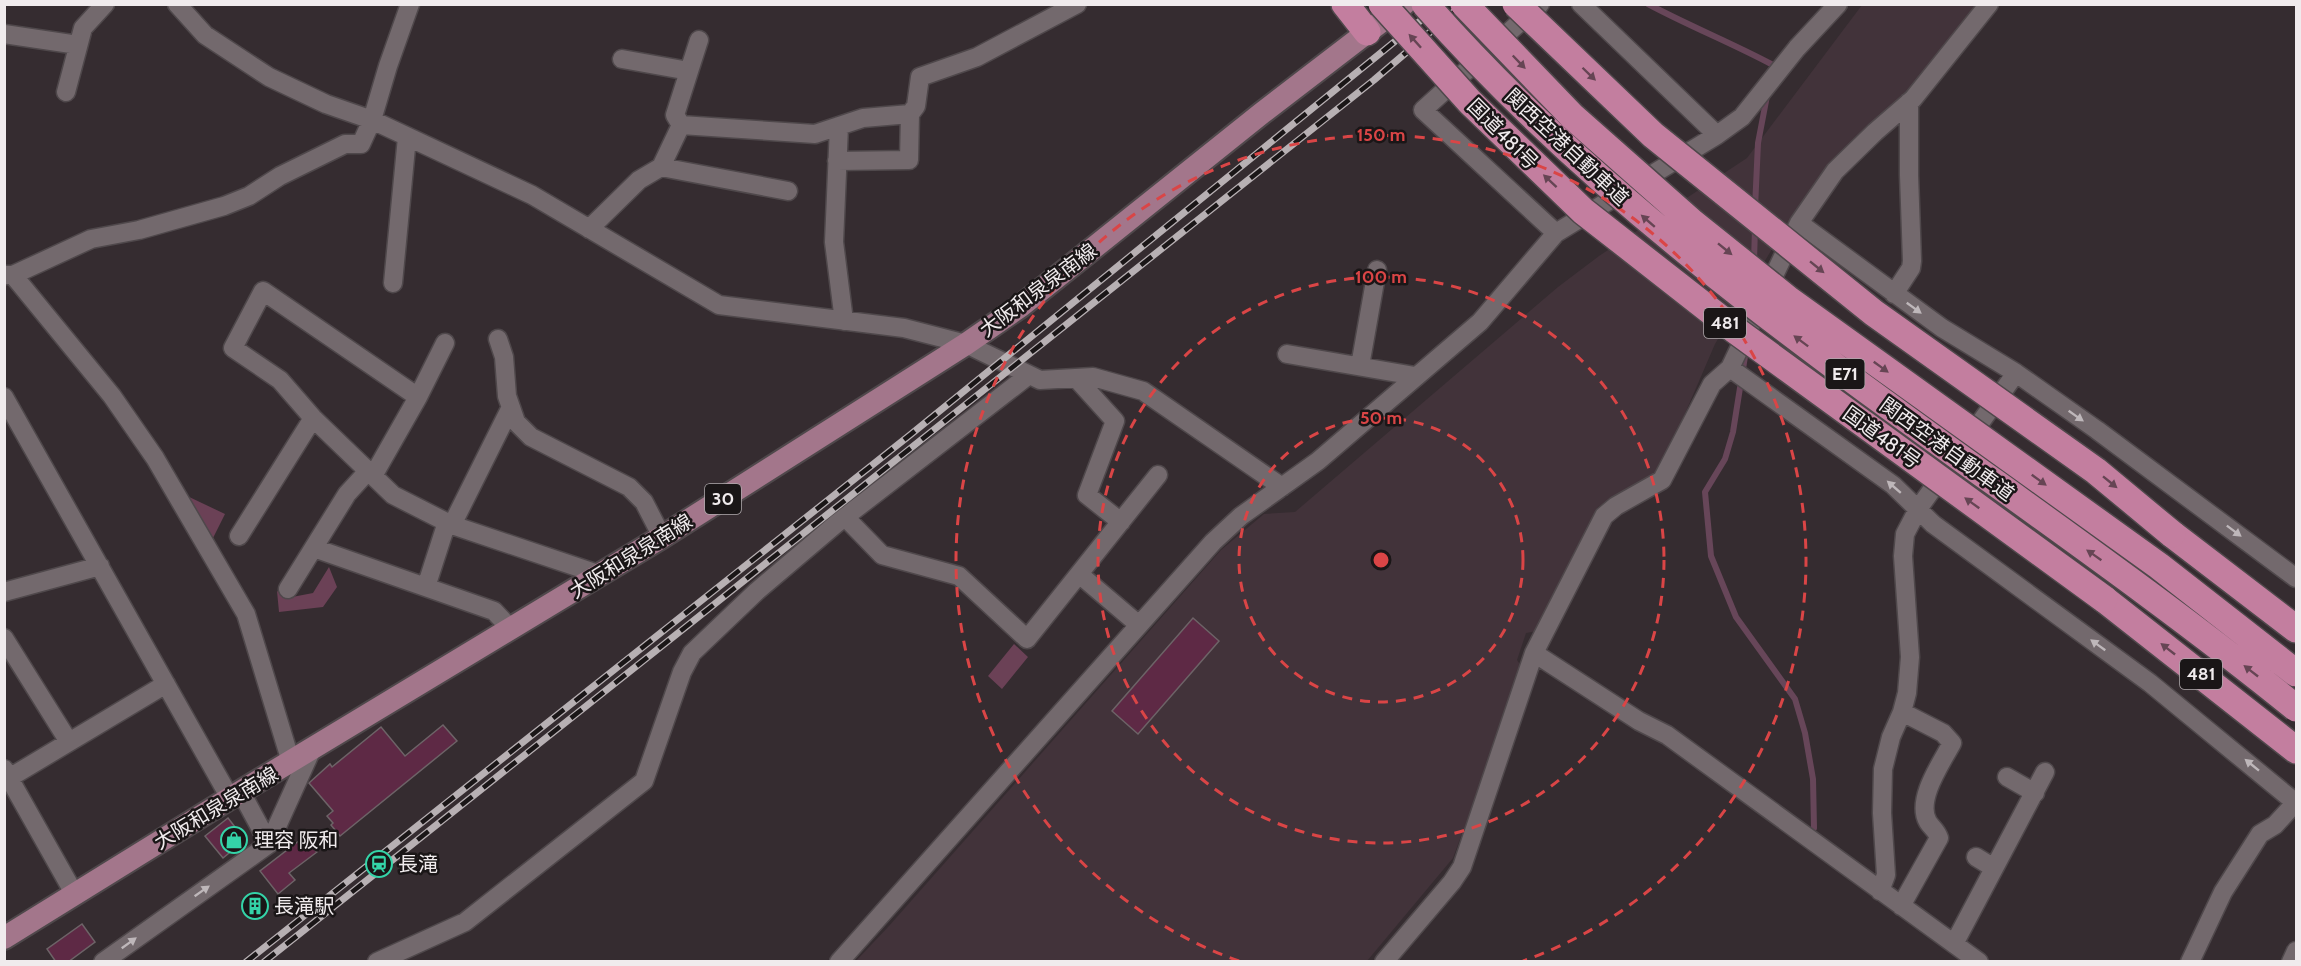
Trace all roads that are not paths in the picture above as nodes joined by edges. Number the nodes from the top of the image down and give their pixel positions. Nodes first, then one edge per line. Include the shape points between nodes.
1 (105, 4) edge
2 (177, 4) edge
3 (410, 4) edge
4 (1077, 4) edge
5 (1345, 4) edge
6 (1382, 4) edge
7 (1404, 4) edge
8 (1425, 4) edge
9 (1464, 4) edge
10 (1516, 4) edge
11 (1540, 4) edge
12 (1581, 4) edge
13 (1838, 4) edge
14 (1989, 4) edge
15 (1367, 32) junction
16 (4, 34) edge
17 (699, 40) dead end
18 (78, 45) junction
19 (622, 59) dead end
20 (689, 71) junction
21 (66, 92) dead end
22 (1909, 102) junction
23 (909, 114) junction
24 (372, 120) junction
25 (681, 125) junction
26 (839, 126) junction
27 (1718, 135) junction
28 (407, 137) junction
29 (837, 161) junction
30 (661, 167) junction
31 (788, 191) dead end
32 (1799, 224) junction
33 (589, 229) junction
34 (1556, 233) junction
35 (1377, 270) dead end
36 (9, 275) edge
37 (393, 284) dead end
38 (1894, 294) junction
39 (844, 321) junction
40 (498, 339) dead end
41 (446, 343) dead end
42 (966, 344) junction
43 (1287, 354) dead end
44 (1360, 366) junction
45 (1731, 368) junction
46 (2016, 373) junction
47 (1029, 375) junction
48 (1415, 376) junction
49 (1076, 378) junction
50 (4, 397) edge
51 (418, 397) junction
52 (510, 409) junction
53 (313, 418) junction
54 (371, 474) junction
55 (1158, 475) dead end
56 (1282, 486) junction
57 (1918, 509) junction
58 (845, 517) junction
59 (1120, 522) junction
60 (450, 523) junction
61 (239, 536) dead end
62 (662, 537) junction
63 (314, 548) junction
64 (100, 566) junction
65 (1079, 574) junction
66 (601, 575) junction
67 (2296, 578) edge
68 (426, 587) junction
69 (288, 589) dead end
70 (4, 592) edge
71 (1139, 625) junction
72 (511, 629) junction
73 (2296, 629) edge
74 (7, 649) edge
75 (1534, 653) junction
76 (2296, 673) edge
77 (166, 684) junction
78 (2296, 708) edge
79 (1902, 712) junction
80 (69, 742) junction
81 (312, 749) junction
82 (2296, 750) edge
83 (291, 762) junction
84 (2045, 772) dead end
85 (7, 774) edge
86 (2007, 777) dead end
87 (2035, 793) junction
88 (236, 795) junction
89 (2296, 802) edge
90 (269, 843) junction
91 (1976, 857) dead end
92 (1994, 868) junction
93 (1880, 891) junction
94 (75, 895) junction
95 (1901, 906) junction
96 (4, 938) edge
97 (1953, 944) junction
98 (2296, 951) edge
99 (404, 955) edge
100 (103, 962) edge
101 (377, 962) edge
102 (839, 962) edge
103 (1384, 962) edge
104 (1979, 962) edge
105 (2190, 962) edge
106 (2291, 962) edge

1 - 18 street via 83,28
2 - 24 street via 205,35 269,77
3 - 24 street
4 - 23 street via 977,57 920,77 915,106
5 - 15 highway
82 -> 6 highway, 国道481号 / 481, bridge via 2104,599 1735,330 1583,211 1470,102
7 - 15 main road, 大阪和泉泉南線 / 30
78 -> 8 highway, 関西空港自動車道 / E71, bridge via 2176,613 1933,439 1664,235 1535,119
9 -> 76 highway, 関西空港自動車道 / E71, bridge via 1572,116 1693,223 1789,300 2159,566
10 -> 73 highway, bridge via 1653,135 1874,313 2096,471
11 - 34 street via 1422,110
12 - 27 street
13 - 27 street via 1742,117
14 - 22 street
15 - 42 main road, 大阪和泉泉南線 / 30 via 1021,306
16 - 18 street
17 - 20 street
18 - 21 street
19 - 20 street
20 - 25 street via 675,115
22 - 32 street via 1835,171
22 - 38 street via 1912,261
23 - 26 street via 863,118
23 - 29 street via 909,160
24 - 28 street
24 - 36 street via 361,144 345,144 279,176 249,196 139,230 91,238
25 - 26 street via 815,134
25 - 30 street
26 - 29 street
27 - 34 street
28 - 33 street via 532,195
28 - 37 street
29 - 39 street via 834,242
30 - 31 street
30 - 33 street via 639,180
32 - 38 street
32 - 45 street
33 - 39 street via 719,306
34 - 48 street via 1480,321
35 - 44 street
36 - 83 street via 112,396 149,449 246,614
38 -> 46 street
39 - 42 street via 904,328
40 - 52 street
41 - 51 street
42 - 47 street
42 - 62 main road, 大阪和泉泉南線 / 30
43 - 44 street
44 - 48 street
57 -> 45 street via 1893,485
45 - 75 street via 1713,384 1662,480 1604,516
46 - 57 street
46 -> 67 street
47 - 49 street via 1040,380
47 - 58 street
48 - 56 street via 1318,461
49 - 56 street via 1093,377 1143,391
49 - 59 street via 1114,420 1088,495
50 - 64 street
51 - 53 street via 263,291 233,348 279,380
51 - 54 street
52 - 60 street
52 - 62 street via 531,437 629,488 644,502
53 - 54 street
53 - 61 street
54 - 60 street via 393,495
54 - 63 street via 347,494
55 - 59 street
56 - 71 street via 1212,542
57 - 79 street via 1905,534 1903,556 1910,657
89 -> 57 street via 2150,683
58 - 65 street via 882,555 959,576 1027,639
58 - 99 street via 757,591 693,653 682,672 644,781 465,922
59 - 65 street
60 - 66 street
60 - 68 street
62 - 66 main road, 大阪和泉泉南線 / 30
63 - 68 street
63 - 69 street
64 - 70 street
64 - 77 street
65 - 71 street
66 - 72 main road, 大阪和泉泉南線 / 30
68 - 72 street via 494,611
71 - 102 street
72 - 81 main road, 大阪和泉泉南線 / 30
74 - 80 street
75 - 93 street via 1667,735
75 - 103 street via 1462,867
77 - 80 street
77 - 88 street
79 - 93 street via 1883,769 1886,875
79 - 95 street via 1942,733 1952,743 1925,799 1928,822 1939,838
80 - 85 street
81 - 83 main road, 大阪和泉泉南線 / 30
81 - 90 street
83 - 88 main road, 大阪和泉泉南線 / 30
84 - 87 street
85 - 94 street
86 - 87 street
87 - 92 street
88 - 90 street
88 - 94 main road, 大阪和泉泉南線 / 30
89 - 105 street via 2275,825 2260,834 2223,892
100 -> 90 street
91 - 92 street
92 - 97 street
93 - 95 street
94 - 96 main road, 大阪和泉泉南線 / 30
95 - 97 street
97 - 104 street
98 - 106 street
99 - 101 street

